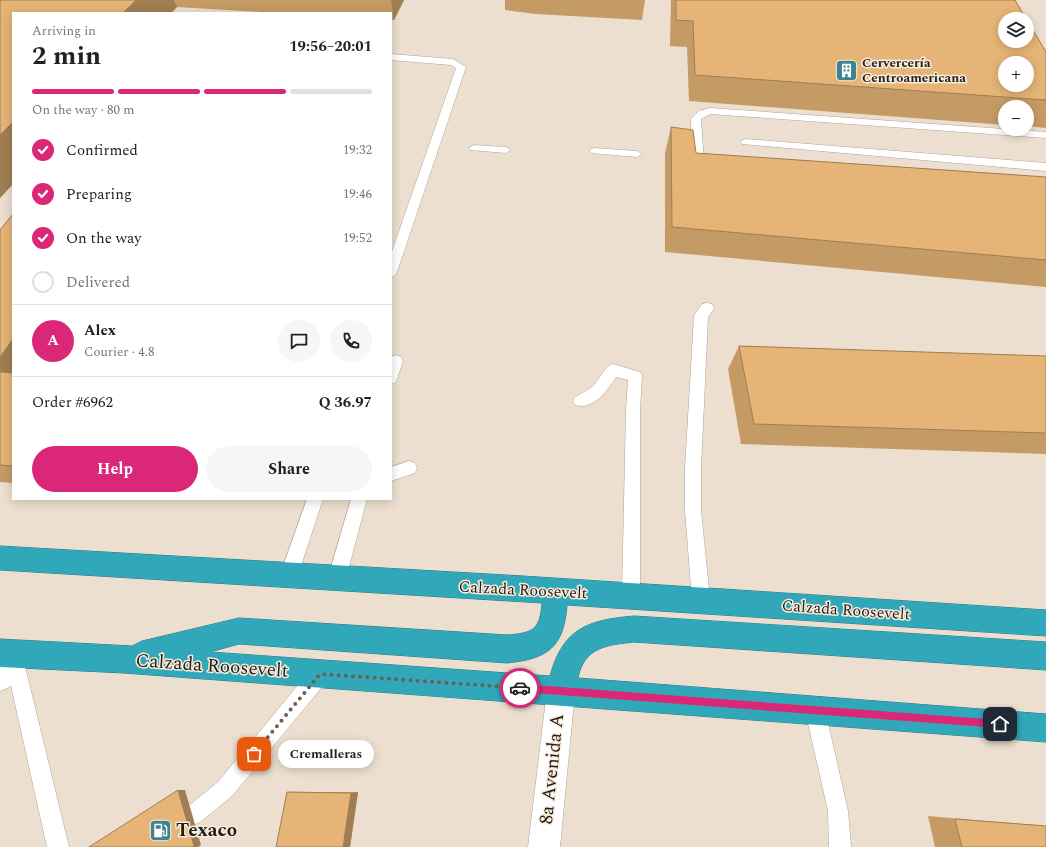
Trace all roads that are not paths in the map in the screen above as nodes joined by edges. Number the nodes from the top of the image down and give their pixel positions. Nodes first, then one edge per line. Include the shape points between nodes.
1 (392, 57) edge
2 (1046, 135) edge
3 (746, 142) dead end
4 (474, 148) dead end
5 (506, 150) dead end
6 (595, 151) dead end
7 (637, 154) dead end
8 (1046, 167) edge
9 (715, 174) edge
10 (392, 269) edge
11 (707, 308) dead end
12 (396, 360) dead end
13 (392, 374) edge
14 (580, 401) dead end
15 (409, 468) dead end
16 (392, 474) edge
17 (315, 500) edge
18 (358, 500) edge
19 (0, 558) edge
20 (289, 575) junction
21 (337, 578) junction
22 (555, 592) junction
23 (631, 595) junction
24 (701, 600) junction
25 (1046, 623) edge
26 (1046, 656) edge
27 (124, 659) junction
28 (4, 661) edge
29 (320, 674) junction
30 (561, 690) junction
31 (815, 710) junction
32 (1046, 728) edge
33 (193, 815) dead end
34 (58, 847) edge
35 (544, 847) edge
36 (840, 847) edge

1 - 10 lane via 453,62 461,67
2 - 9 lane via 706,112 696,119 698,164 702,170
3 - 8 lane
4 - 5 lane
6 - 7 lane
11 - 24 lane via 701,316 692,468
12 - 13 lane
14 - 23 lane via 592,396 613,370 635,376
15 - 16 lane
17 - 20 lane
18 - 21 lane
19 - 20 highway, Calzada Roosevelt
20 - 21 highway, Calzada Roosevelt
21 - 22 highway, Calzada Roosevelt
22 - 23 highway, Calzada Roosevelt
22 - 27 highway via 554,615 548,633 535,645 522,648 239,630
23 - 24 highway, Calzada Roosevelt
24 - 25 highway, Calzada Roosevelt
26 - 30 highway via 634,628 603,632 578,646 569,657
27 - 28 highway, Calzada Roosevelt
27 - 29 highway, Calzada Roosevelt
28 - 34 lane
29 - 30 highway, Calzada Roosevelt
29 - 33 lane via 225,789
30 - 31 highway, Calzada Roosevelt
30 - 35 street, 8a Avenida A
31 - 32 highway, Calzada Roosevelt
31 - 36 lane via 838,811

